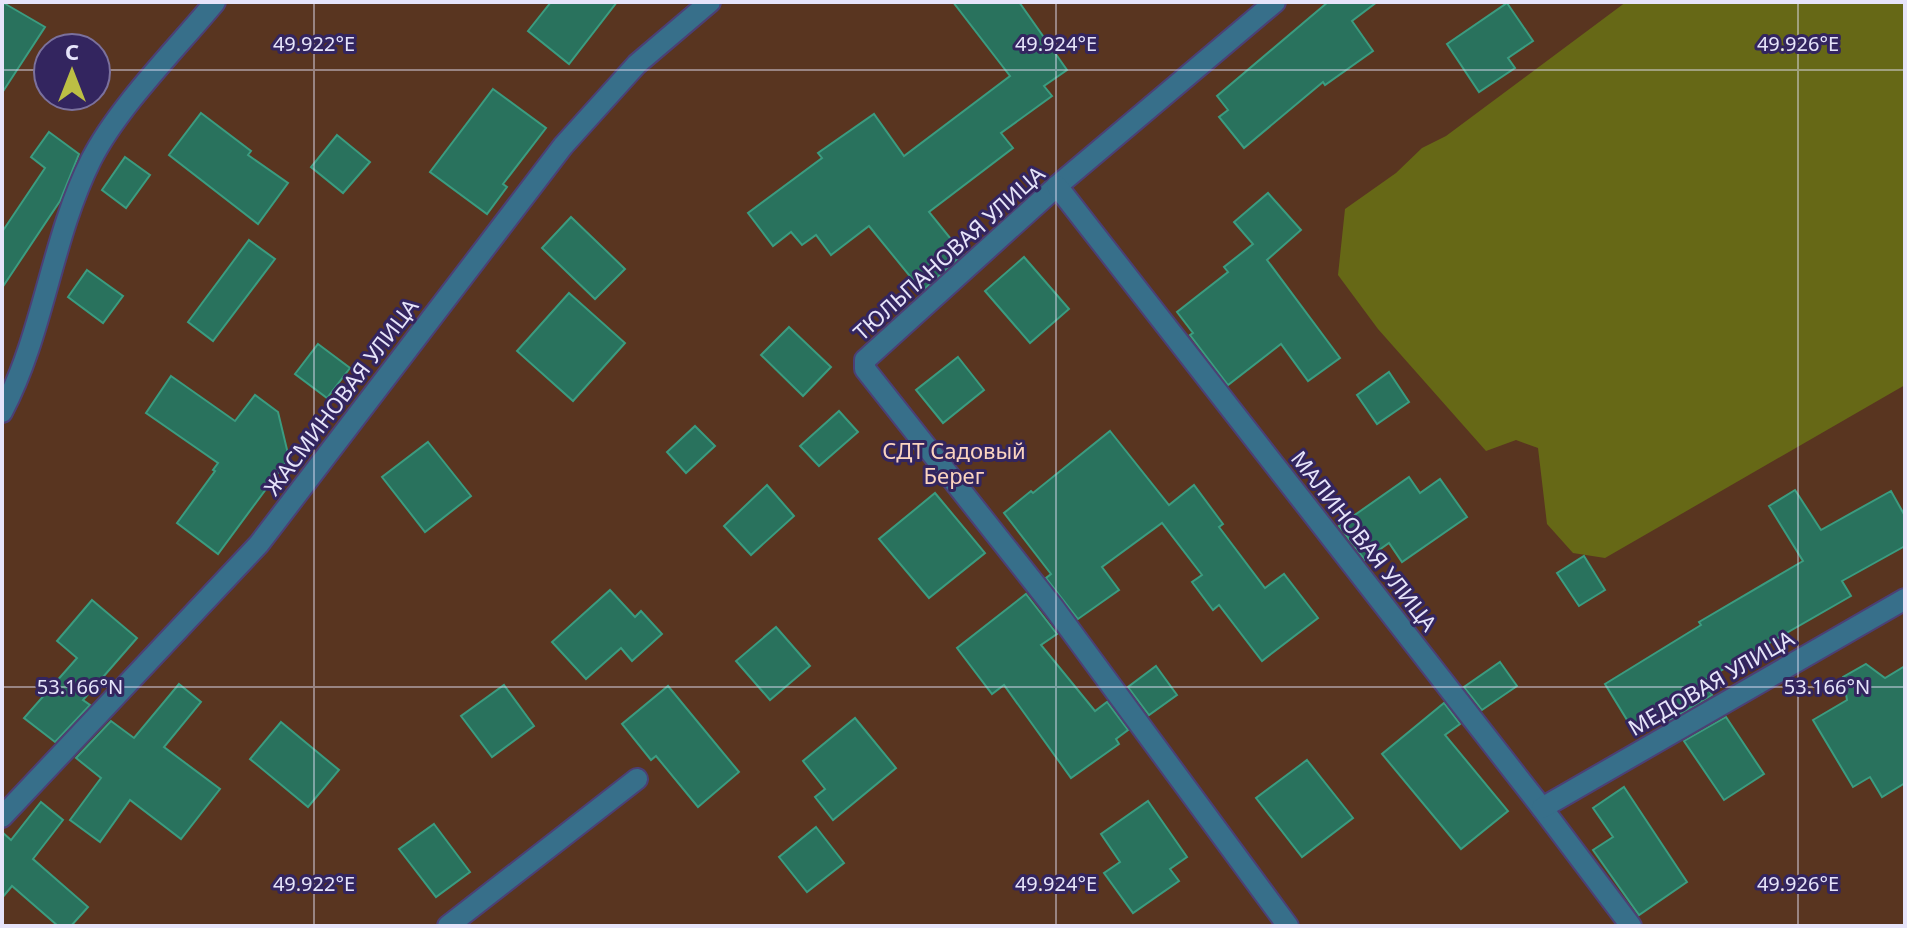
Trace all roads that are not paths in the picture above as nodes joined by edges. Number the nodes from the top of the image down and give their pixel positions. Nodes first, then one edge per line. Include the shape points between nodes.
1 (215, 2) edge
2 (710, 2) edge
3 (1275, 2) edge
4 (1057, 186) junction
5 (2, 412) edge
6 (1905, 599) edge
7 (637, 779) dead end
8 (1542, 808) junction
9 (2, 817) edge
10 (448, 926) edge
11 (1288, 926) edge
12 (1631, 926) edge

1 - 5 street via 112,125 91,161 24,365
2 - 9 street, ЖАСМИНОВАЯ УЛИЦА via 637,64 563,146 259,544
3 - 4 street, ТЮЛЬПАНОВАЯ УЛИЦА
4 - 8 street, МАЛИНОВАЯ УЛИЦА
4 - 11 street, ТЮЛЬПАНОВАЯ УЛИЦА via 865,360 865,369 1054,608
6 - 8 street, МЕДОВАЯ УЛИЦА
7 - 10 street
8 - 12 street, МАЛИНОВАЯ УЛИЦА

